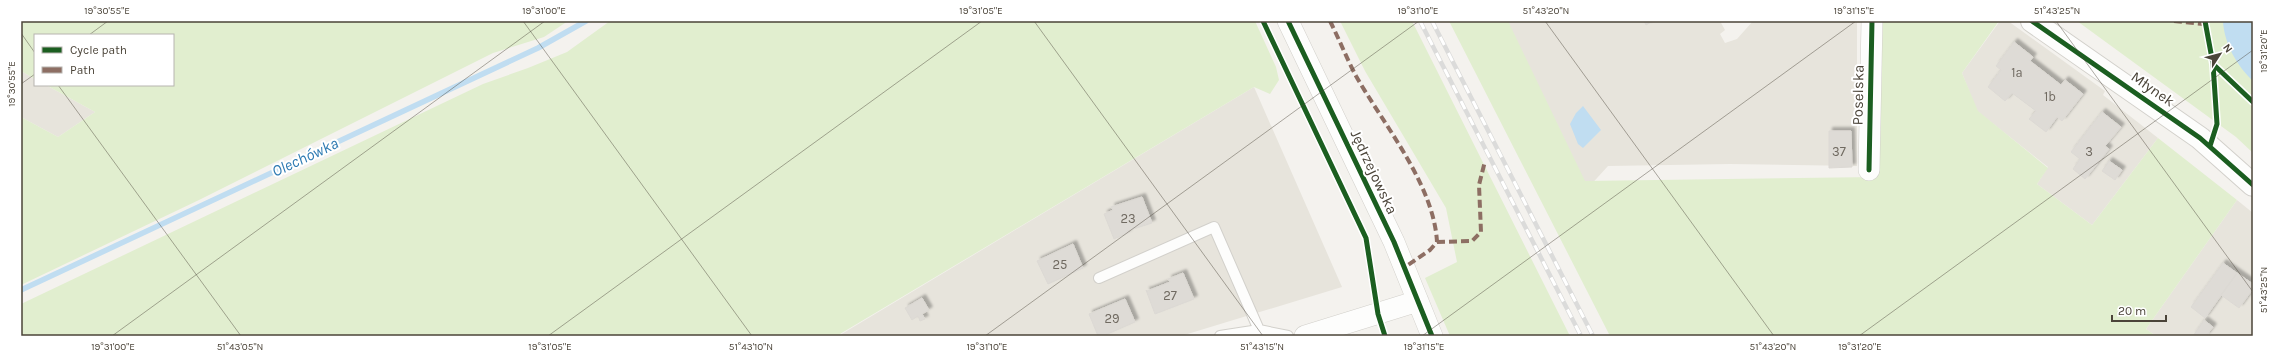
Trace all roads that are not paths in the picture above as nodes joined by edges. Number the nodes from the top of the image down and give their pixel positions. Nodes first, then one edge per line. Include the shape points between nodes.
1 (1288, 21) edge
2 (1872, 21) edge
3 (2032, 21) edge
4 (1869, 170) dead end
5 (2253, 185) edge
6 (1099, 278) dead end
7 (1418, 301) junction
8 (1259, 330) junction
9 (1220, 336) edge
10 (1288, 336) edge
11 (1305, 336) edge
12 (1432, 336) edge

1 - 7 street, Jędrzejowska via 1394,242
2 - 4 street, Poselska
3 - 5 street, Młynek via 2200,138
6 - 8 lane via 1214,227
7 - 11 street
7 - 12 street, Jędrzejowska
8 - 9 lane
8 - 10 lane

